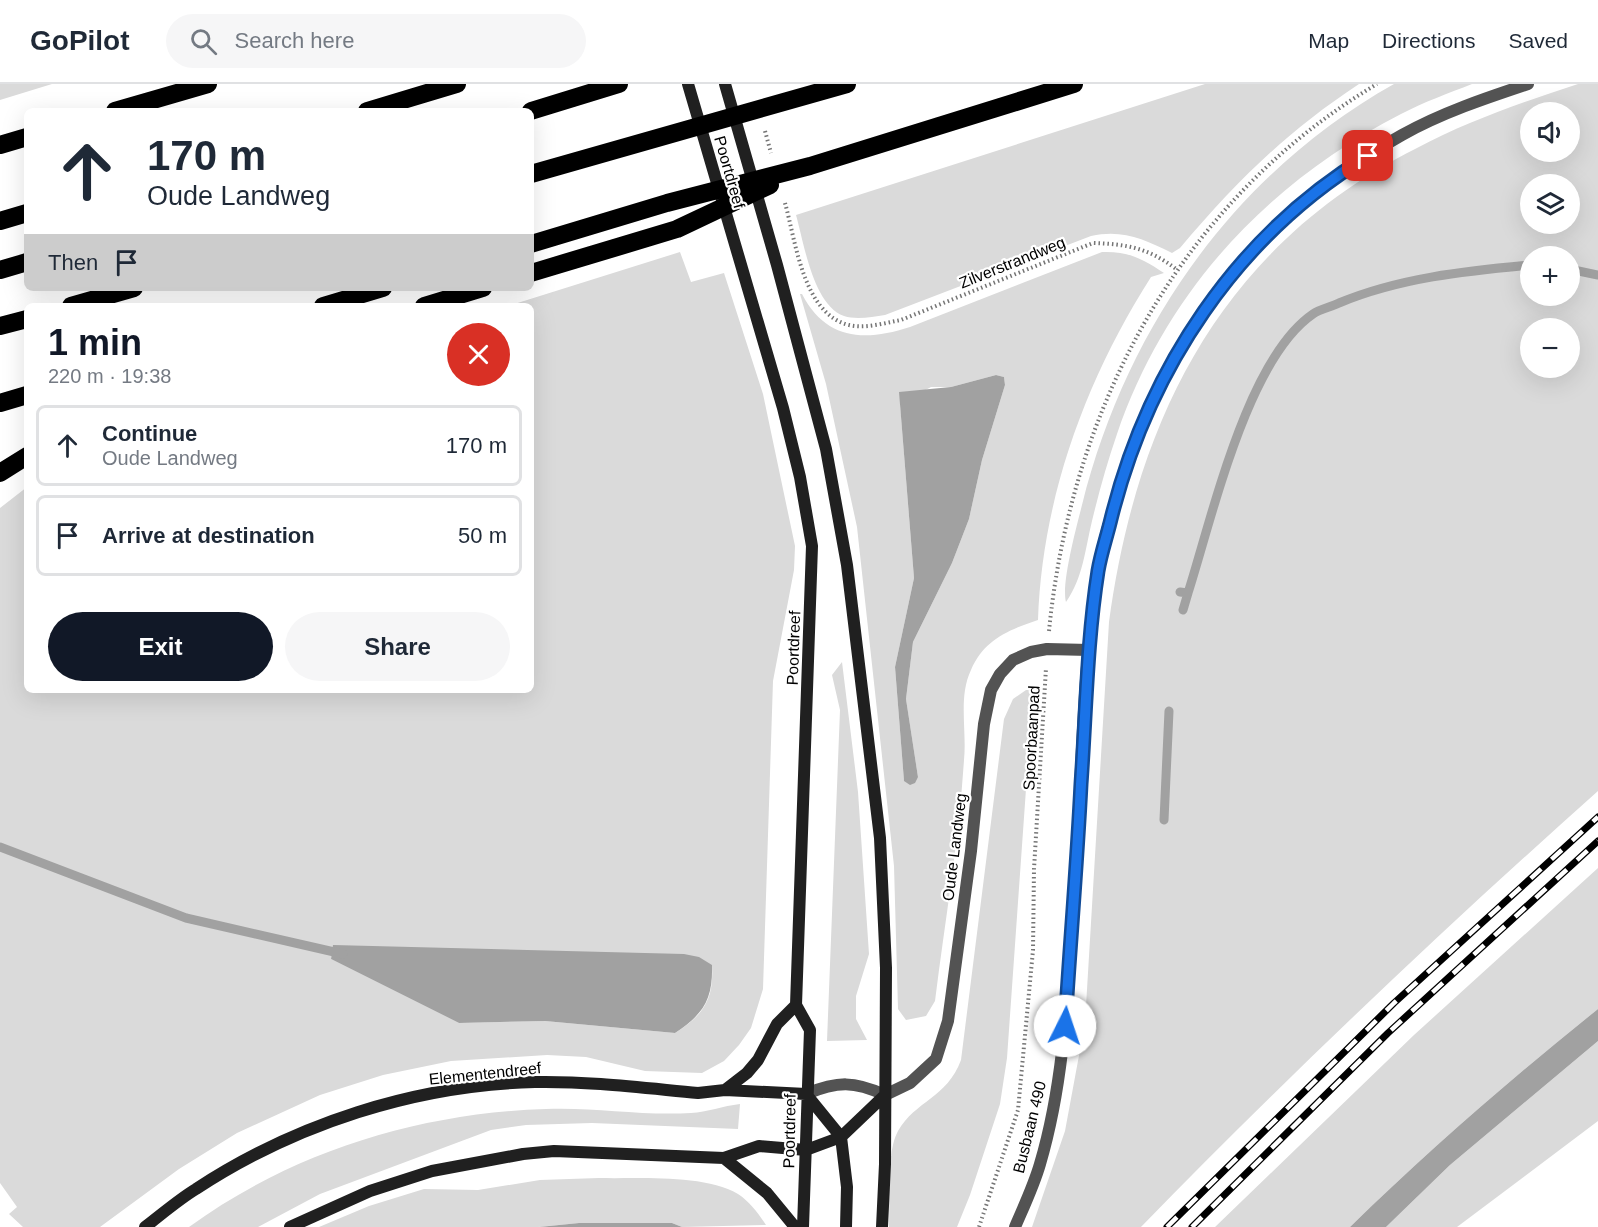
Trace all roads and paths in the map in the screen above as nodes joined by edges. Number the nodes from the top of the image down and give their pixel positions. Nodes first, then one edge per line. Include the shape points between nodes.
1 (208, 84) edge
2 (457, 84) edge
3 (619, 84) edge
4 (688, 84) edge
5 (724, 84) edge
6 (847, 84) edge
7 (1074, 84) edge
8 (1377, 84) edge
9 (1528, 84) edge
10 (126, 108) edge
11 (377, 108) edge
12 (534, 110) edge
13 (765, 130) dead end
14 (24, 138) edge
15 (0, 145) edge
16 (774, 165) dead end
17 (810, 166) junction
18 (534, 173) edge
19 (784, 199) dead end
20 (24, 214) edge
21 (0, 221) edge
22 (534, 243) edge
23 (24, 263) edge
24 (1176, 269) junction
25 (0, 270) edge
26 (534, 272) edge
27 (124, 291) edge
28 (373, 291) edge
29 (473, 291) edge
30 (82, 303) edge
31 (333, 303) edge
32 (434, 303) edge
33 (24, 320) edge
34 (0, 326) edge
35 (24, 396) edge
36 (0, 403) edge
37 (24, 458) edge
38 (0, 473) edge
39 (1047, 649) junction
40 (1089, 650) junction
41 (796, 1005) junction
42 (725, 1090) junction
43 (806, 1094) junction
44 (885, 1095) junction
45 (841, 1137) junction
46 (806, 1150) junction
47 (724, 1158) junction
48 (145, 1227) edge
49 (290, 1227) edge
50 (795, 1227) edge
51 (803, 1227) edge
52 (846, 1227) edge
53 (882, 1227) edge
54 (979, 1227) edge
55 (1016, 1227) edge

1 - 10 highway
2 - 11 highway
3 - 12 highway
4 - 41 main road, Poortdreef via 780,397 812,546
5 - 44 main road, Poortdreef via 826,449 847,565 880,838 886,968
6 - 18 highway
7 - 17 highway
8 - 24 path via 1273,161
9 - 40 lane, Busbaan 490 via 1405,133 1350,167 1301,203 1259,243 1209,302 1148,407 1130,455 1098,569
13 - 16 path
14 - 15 highway
17 - 22 highway
17 - 26 highway via 677,229
19 - 24 path, Zilverstrandweg via 811,294 833,320 850,325 901,320 1093,243 1125,243 1154,253
20 - 21 highway
23 - 25 highway
24 - 39 path, Spoorbaanpad via 1112,382 1092,435 1060,555
27 - 30 highway
28 - 31 highway
29 - 32 highway
33 - 34 highway
35 - 36 highway
37 - 38 highway
39 - 40 lane, Oude Landweg
39 - 44 lane, Oude Landweg via 1013,660 992,690 984,724 948,1021 936,1059 910,1083
39 - 54 path, Spoorbaanpad via 1033,950 1018,1110
40 - 55 lane, Busbaan 490 via 1066,1014 1056,1097 1040,1165
41 - 42 main road via 777,1024 758,1060
41 - 43 main road, Poortdreef via 810,1030
42 - 43 main road, Elementendreef
42 - 48 main road, Elementendreef via 698,1093 514,1083 379,1106 261,1151 194,1190
43 - 44 lane via 828,1085 860,1084
43 - 45 main road
43 - 46 main road, Poortdreef
44 - 45 main road
44 - 53 main road, Poortdreef
45 - 46 main road
45 - 52 main road via 847,1187
46 - 47 main road via 759,1146
46 - 51 main road, Poortdreef
47 - 49 main road via 554,1151 492,1159 432,1171 370,1191
47 - 50 main road via 767,1193

